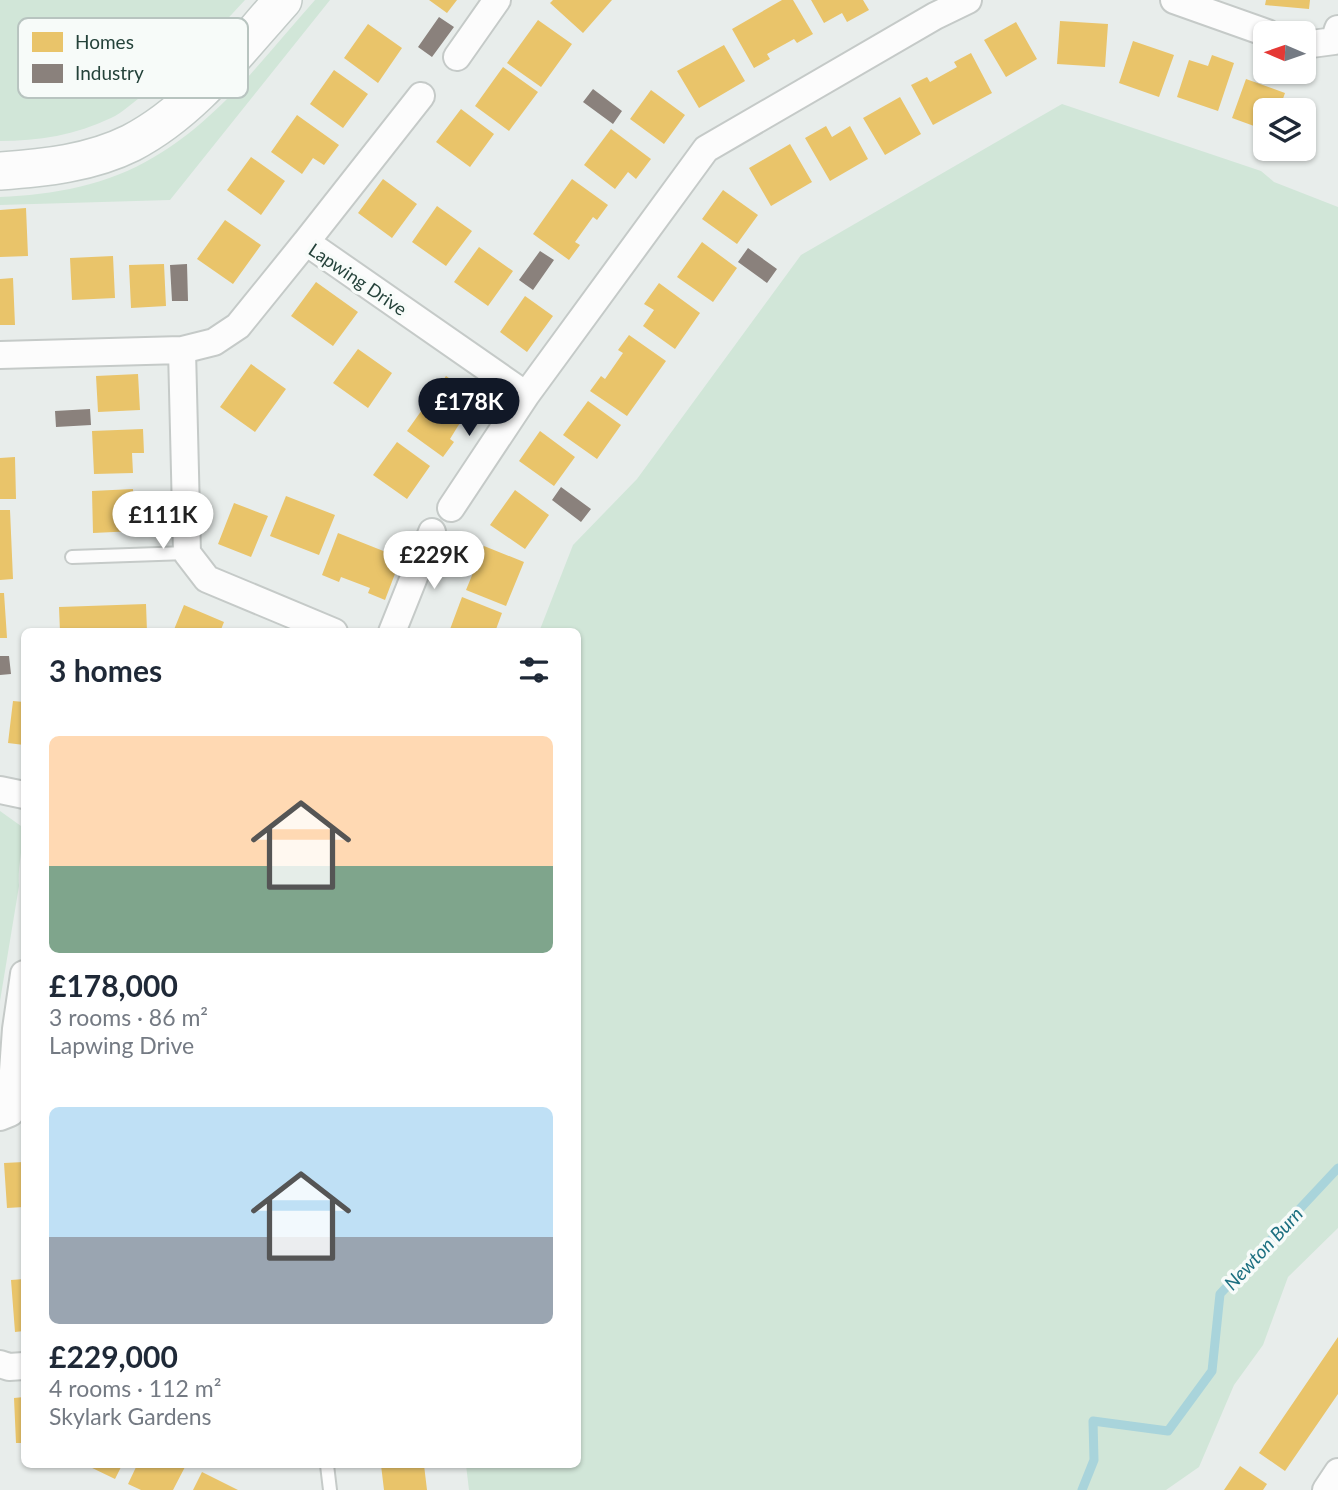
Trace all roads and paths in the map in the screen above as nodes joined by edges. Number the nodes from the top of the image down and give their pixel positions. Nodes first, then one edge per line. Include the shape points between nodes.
1 (283, 0) edge
2 (498, 0) edge
3 (968, 0) edge
4 (1174, 0) edge
5 (1253, 28) edge
6 (1338, 29) edge
7 (248, 39) edge
8 (1316, 43) edge
9 (457, 57) dead end
10 (421, 96) dead end
11 (190, 98) edge
12 (0, 171) edge
13 (306, 242) junction
14 (182, 350) junction
15 (0, 355) edge
16 (526, 395) junction
17 (451, 508) dead end
18 (432, 532) dead end
19 (187, 553) junction
20 (72, 557) dead end
21 (324, 628) edge
22 (394, 628) edge
23 (0, 790) edge
24 (21, 794) edge
25 (21, 995) edge
26 (9, 1116) edge
27 (0, 1364) edge
28 (21, 1366) edge
29 (327, 1468) edge
30 (1338, 1472) edge
31 (330, 1490) edge
32 (1326, 1490) edge

1 - 7 street
2 - 9 street
3 - 16 street via 706,149
4 - 5 street
6 - 8 street via 1334,41
10 - 13 street
11 - 12 street via 163,123 129,144 72,163
13 - 14 street, Lapwing Drive via 238,326 214,342
13 - 16 street, Lapwing Drive
14 - 15 street, Lapwing Drive
14 - 19 street
16 - 17 street
18 - 22 street
19 - 20 lane
19 - 21 street via 207,579
23 - 24 street
25 - 26 street
27 - 28 street
29 - 31 lane
30 - 32 street

